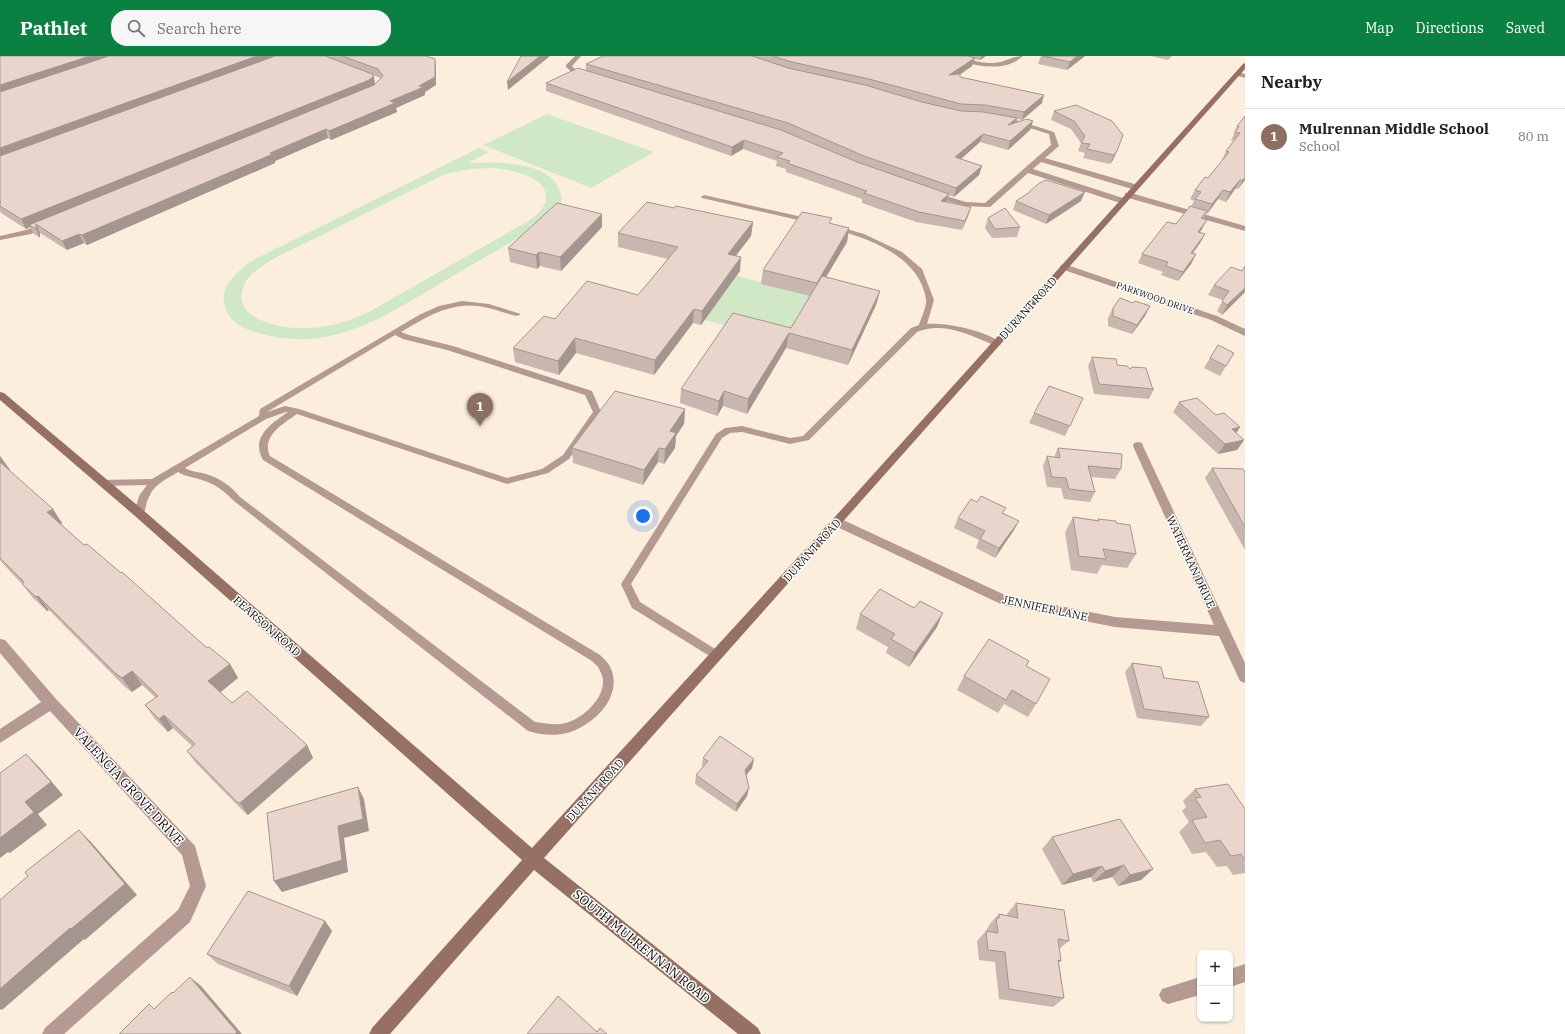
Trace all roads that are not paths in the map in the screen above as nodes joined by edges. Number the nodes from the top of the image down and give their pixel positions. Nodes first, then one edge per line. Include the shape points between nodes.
1 (578, 56) edge
2 (948, 56) edge
3 (1020, 56) edge
4 (1245, 65) edge
5 (1241, 75) edge
6 (594, 79) edge
7 (1010, 122) edge
8 (1040, 159) junction
9 (1027, 170) junction
10 (1135, 187) junction
11 (924, 191) edge
12 (704, 197) dead end
13 (1126, 198) junction
14 (58, 220) edge
15 (820, 223) edge
16 (828, 225) edge
17 (1245, 230) edge
18 (0, 238) edge
19 (1064, 267) junction
20 (517, 314) dead end
21 (923, 325) junction
22 (395, 332) junction
23 (1245, 333) edge
24 (997, 343) junction
25 (0, 395) edge
26 (296, 411) junction
27 (263, 417) junction
28 (1138, 446) dead end
29 (179, 468) junction
30 (154, 482) junction
31 (102, 483) junction
32 (139, 513) junction
33 (836, 522) junction
34 (1222, 631) junction
35 (0, 644) edge
36 (716, 655) junction
37 (1245, 677) edge
38 (51, 703) junction
39 (0, 737) edge
40 (533, 859) junction
41 (1245, 973) edge
42 (1233, 977) edge
43 (1197, 987) edge
44 (1168, 996) dead end
45 (51, 1034) edge
46 (378, 1034) edge
47 (752, 1034) edge

1 - 6 street via 568,66 575,72
2 - 3 street via 996,66 1012,62
4 - 5 street, DURANT ROAD
5 - 10 street, DURANT ROAD
7 - 8 street via 1052,133 1055,146
8 - 9 street
8 - 10 street
9 - 11 street via 987,205 965,204
9 - 13 street
10 - 13 street, DURANT ROAD
12 - 15 lane
13 - 17 street
13 - 19 street, DURANT ROAD
14 - 18 street via 28,232
16 - 21 lane via 862,235 899,254 919,271 930,300
19 - 23 street, PARKWOOD DRIVE via 1214,318
19 - 24 street, DURANT ROAD
20 - 22 lane via 472,303 458,304 421,316
21 - 24 lane via 965,331
21 - 36 lane via 914,330 806,438 790,440 742,429 728,430 715,442 626,584 636,605
22 - 26 lane via 572,387 589,394 597,412 566,457 545,471 507,481
22 - 27 lane via 263,411
24 - 33 street, DURANT ROAD
25 - 31 street, PEARSON ROAD
26 - 27 lane via 285,409
26 - 29 lane via 274,426 265,437 261,445 266,458 596,658 606,671 608,688 600,705 583,722 552,730 532,727 244,504 226,487
27 - 29 lane
28 - 34 street, WATERMAN DRIVE
29 - 30 lane
30 - 31 lane
30 - 32 lane via 144,496
31 - 32 street, PEARSON ROAD
32 - 40 street, PEARSON ROAD
33 - 34 street, JENNIFER LANE via 1003,600 1115,622
33 - 36 street, DURANT ROAD
34 - 37 street, WATERMAN DRIVE
35 - 38 street, VALENCIA GROVE DRIVE
36 - 40 street, DURANT ROAD
38 - 39 street
38 - 45 street, VALENCIA GROVE DRIVE via 189,851 198,886 184,916
40 - 46 street, DURANT ROAD
40 - 47 street, SOUTH MULRENNAN ROAD
41 - 42 street
43 - 44 street

